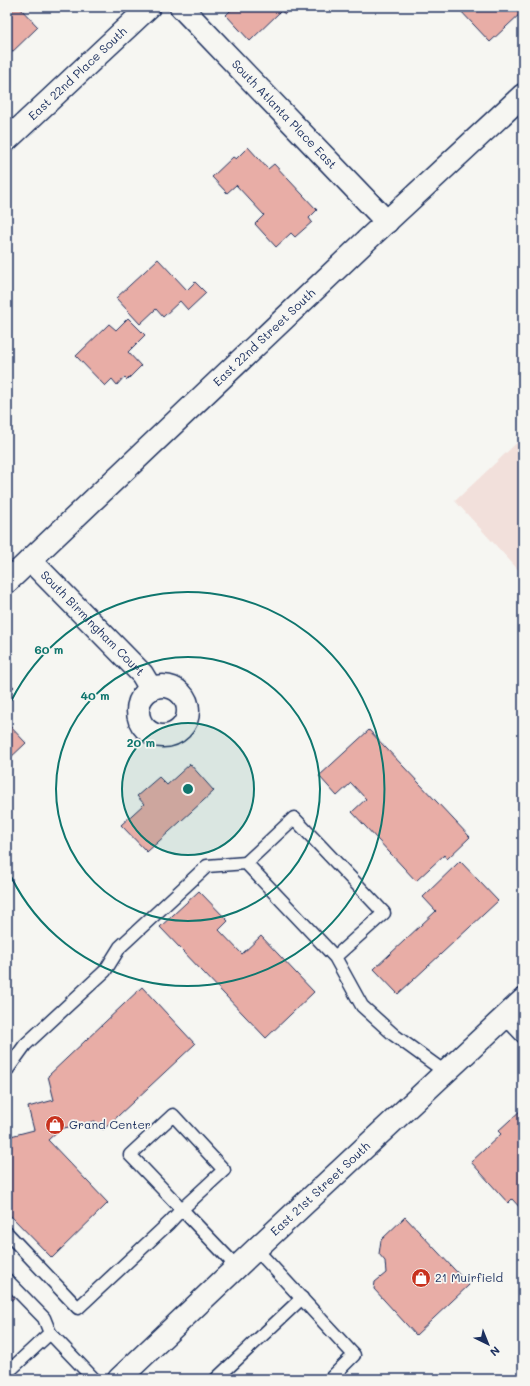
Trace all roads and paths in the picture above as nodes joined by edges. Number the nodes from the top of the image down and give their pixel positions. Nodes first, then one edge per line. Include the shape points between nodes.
1 (149, 7) edge
2 (181, 7) edge
3 (523, 95) edge
4 (7, 140) edge
5 (387, 222) junction
6 (30, 560) junction
7 (7, 582) edge
8 (151, 689) dead end
9 (246, 863) junction
10 (336, 957) junction
11 (523, 1000) edge
12 (504, 1017) junction
13 (523, 1037) edge
14 (7, 1070) edge
15 (445, 1072) junction
16 (182, 1210) junction
17 (7, 1233) edge
18 (256, 1249) junction
19 (237, 1267) junction
20 (7, 1280) edge
21 (302, 1298) junction
22 (50, 1333) junction
23 (7, 1373) edge
24 (224, 1376) edge
25 (94, 1379) edge
26 (119, 1379) edge
27 (330, 1379) edge

1 - 4 street, East 22nd Place South
2 - 5 street, South Atlanta Place East
3 - 5 street, East 22nd Street South
5 - 6 street, East 22nd Street South
6 - 7 street, East 22nd Street South
6 - 8 street, South Birmingham Court via 142,674
9 - 10 lane
9 - 10 lane via 294,818 384,913
9 - 14 lane via 207,866 120,947 105,971 25,1045
10 - 15 lane via 362,1006 394,1035
11 - 12 street, East 21st Street South
12 - 13 lane
12 - 15 street, East 21st Street South
15 - 18 street, East 21st Street South
16 - 16 lane via 130,1155 173,1115 224,1170
16 - 17 lane via 78,1308
16 - 19 lane
18 - 19 street, East 21st Street South
18 - 21 lane
19 - 26 street, East 21st Street South
20 - 22 lane via 44,1318
21 - 24 lane
21 - 27 lane via 354,1355
22 - 23 lane
22 - 25 lane

